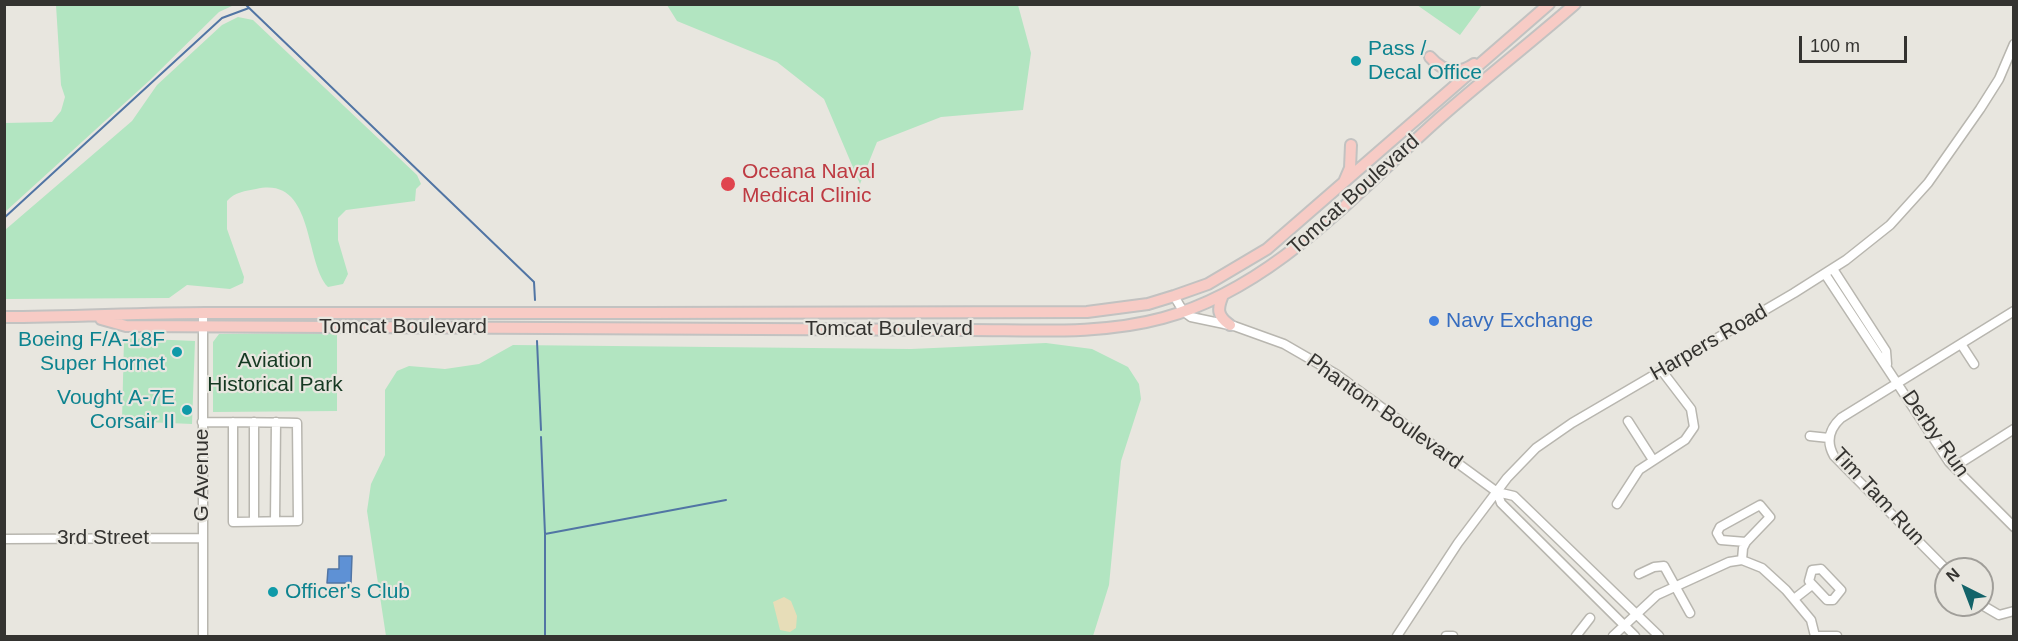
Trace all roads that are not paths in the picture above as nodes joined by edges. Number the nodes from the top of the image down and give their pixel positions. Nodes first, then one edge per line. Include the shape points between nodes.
1 (1549, 4) edge
2 (1575, 4) edge
3 (2013, 44) edge
4 (1502, 45) junction
5 (1430, 57) dead end
6 (1351, 145) dead end
7 (1342, 186) junction
8 (1829, 271) junction
9 (1223, 295) junction
10 (1174, 296) junction
11 (1183, 311) junction
12 (2013, 311) edge
13 (203, 313) junction
14 (4, 317) edge
15 (95, 318) junction
16 (1230, 325) junction
17 (202, 326) junction
18 (1961, 344) junction
19 (1974, 364) dead end
20 (1662, 371) junction
21 (1899, 383) junction
22 (1628, 421) dead end
23 (202, 422) junction
24 (233, 422) junction
25 (254, 422) junction
26 (276, 422) junction
27 (2013, 429) edge
28 (1810, 436) dead end
29 (1829, 438) junction
30 (1653, 460) junction
31 (1954, 467) junction
32 (1497, 492) junction
33 (1617, 504) dead end
34 (254, 521) junction
35 (275, 521) junction
36 (2012, 524) edge
37 (201, 538) junction
38 (4, 539) edge
39 (1746, 542) junction
40 (1934, 557) edge
41 (1742, 560) junction
42 (1639, 574) dead end
43 (1812, 585) dead end
44 (1676, 586) junction
45 (1794, 599) junction
46 (2013, 611) edge
47 (1994, 612) edge
48 (1690, 613) dead end
49 (1636, 614) junction
50 (1590, 618) dead end
51 (1624, 625) junction
52 (203, 636) edge
53 (1397, 636) edge
54 (1446, 636) edge
55 (1453, 636) edge
56 (1576, 636) edge
57 (1613, 636) edge
58 (1635, 636) edge
59 (1659, 636) edge
60 (1815, 636) edge
61 (1837, 636) edge

1 - 4 main road, Tomcat Boulevard
2 - 9 main road, Tomcat Boulevard via 1280,260
3 - 8 street, Harpers Road via 1999,79 1928,183 1890,225
4 - 5 main road via 1465,70 1455,72
4 - 7 main road, Tomcat Boulevard
6 - 7 main road via 1350,168
7 - 10 main road, Tomcat Boulevard via 1258,255 1208,284
8 - 20 street, Harpers Road
8 - 21 street, Derby Run via 1878,357
9 - 11 main road, Tomcat Boulevard
9 - 16 main road via 1219,314
10 - 11 street
10 - 13 main road, Tomcat Boulevard via 1148,304 1087,312
11 - 16 street, Phantom Boulevard via 1191,317
11 - 17 main road, Tomcat Boulevard via 1142,323 1062,330
12 - 18 street, Tim Tam Run
13 - 15 main road, Tomcat Boulevard
13 - 17 street, G Avenue
14 - 15 main road, Tomcat Boulevard
15 - 17 main road, Tomcat Boulevard via 126,326
16 - 32 street, Phantom Boulevard via 1284,344 1336,374
17 - 23 street, G Avenue
18 - 19 street
18 - 21 street, Tim Tam Run
20 - 30 street via 1691,409 1694,427 1685,441
20 - 32 street, Harpers Road via 1536,448
21 - 29 street, Tim Tam Run via 1838,420
21 - 31 street, Derby Run
22 - 30 street
23 - 24 street
23 - 37 street, G Avenue
24 - 25 street
24 - 34 street via 233,522
25 - 26 street
25 - 34 street
26 - 35 street
26 - 35 street via 297,423 298,521
27 - 31 street
28 - 29 street
29 - 40 street, Tim Tam Run via 1834,456
30 - 33 street via 1639,470
31 - 36 street, Derby Run
32 - 49 street, Phantom Boulevard via 1514,496
32 - 51 street, Phantom Boulevard via 1501,503
32 - 53 street, Harpers Road
34 - 35 street
37 - 38 street, 3rd Street
37 - 52 street, G Avenue
39 - 39 street via 1770,518 1760,506 1752,507 1718,530 1724,541
39 - 41 street
41 - 44 street
41 - 45 street via 1761,568
42 - 44 street via 1662,565
43 - 45 street
44 - 48 street
44 - 49 street via 1650,600
45 - 60 street via 1811,620
46 - 47 street via 1999,615
49 - 51 street
49 - 59 street, Phantom Boulevard
50 - 56 street
51 - 57 street
51 - 58 street, Phantom Boulevard
54 - 55 street
60 - 61 street

